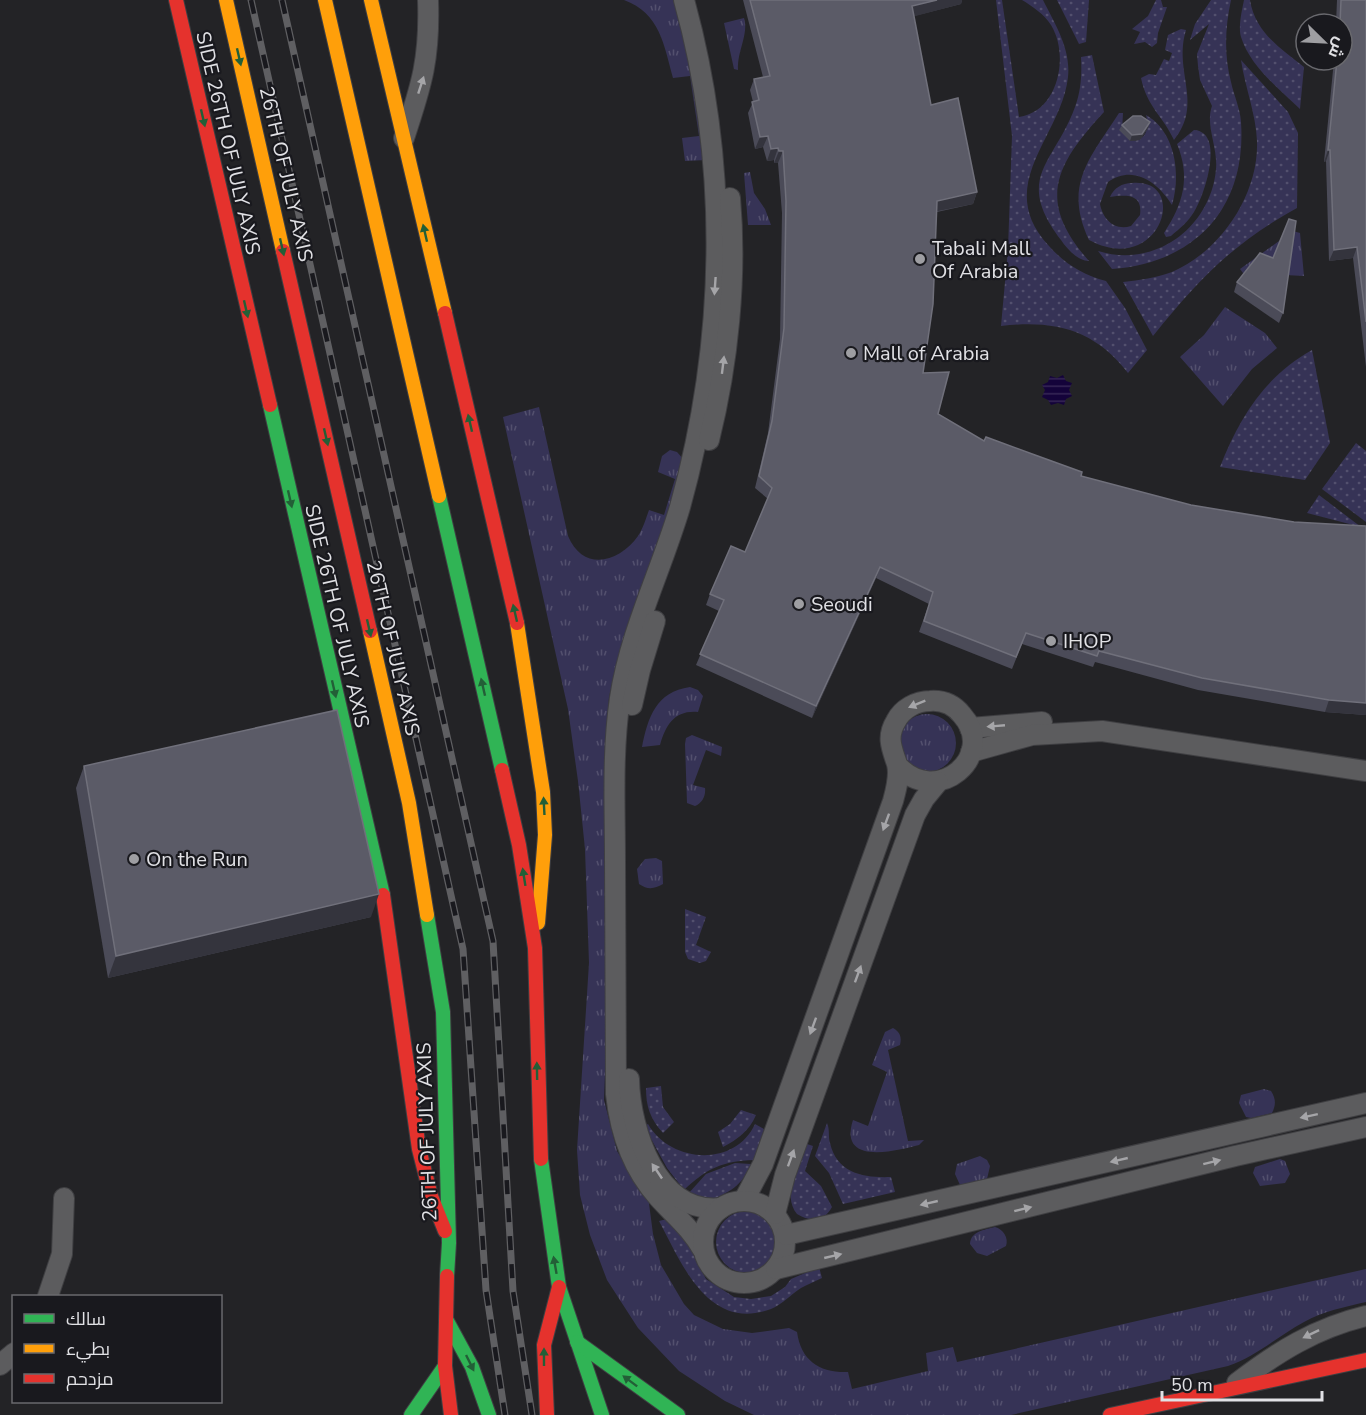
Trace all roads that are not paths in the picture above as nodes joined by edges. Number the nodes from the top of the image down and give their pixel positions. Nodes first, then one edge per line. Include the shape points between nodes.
1 (176, 0) edge
2 (226, 0) edge
3 (325, 0) edge
4 (371, 0) edge
5 (428, 0) edge
6 (684, 0) edge
7 (698, 0) edge
8 (403, 141) junction
9 (970, 728) junction
10 (971, 752) junction
11 (1366, 759) edge
12 (897, 765) junction
13 (1366, 771) edge
14 (938, 782) junction
15 (535, 948) junction
16 (1366, 1103) edge
17 (1366, 1127) edge
18 (64, 1198) dead end
19 (744, 1200) junction
20 (721, 1208) junction
21 (775, 1214) junction
22 (786, 1235) junction
23 (449, 1243) junction
24 (703, 1250) junction
25 (776, 1269) junction
26 (559, 1287) junction
27 (48, 1295) edge
28 (444, 1314) junction
29 (1366, 1316) edge
30 (577, 1342) junction
31 (12, 1355) edge
32 (1366, 1360) edge
33 (0, 1365) edge
34 (445, 1366) junction
35 (1228, 1389) junction
36 (411, 1415) edge
37 (451, 1415) edge
38 (489, 1415) edge
39 (547, 1415) edge
40 (602, 1415) edge
41 (678, 1415) edge
42 (1110, 1415) edge

1 -> 23 main road, SIDE 26TH OF JULY AXIS via 384,899 419,1149
2 -> 23 main road, 26TH OF JULY AXIS via 406,791 428,910 443,1012
15 -> 3 main road via 516,834
4 - 8 main road
8 -> 5 street via 425,73
6 -> 24 street via 707,102 718,222 716,276 696,443 620,697 615,764 616,1094 619,1118 634,1161 654,1193 684,1222
20 -> 7 street via 688,1204 655,1169 634,1119 628,1051 628,761 633,703 648,640 708,446 728,324 732,231 728,171 713,62
15 -> 8 main road via 545,835 543,792 522,642
9 - 10 street
11 -> 9 street via 1098,720
9 -> 12 street via 957,709 947,703 924,701 913,705 903,711 891,731 892,754
10 - 13 street via 1032,735 1102,730
10 - 14 street via 959,772
12 - 14 street via 915,780
12 -> 19 street via 893,801 767,1155
21 -> 14 street via 785,1175 915,815
26 -> 15 main road via 538,1145
16 -> 22 street
25 -> 17 street
18 - 27 street via 62,1254
19 - 20 street
19 - 21 street
20 - 24 street via 706,1226
21 - 22 street
22 - 25 street via 786,1247
23 - 28 main road, 26TH OF JULY AXIS
24 - 25 street via 714,1271 734,1282 757,1282
26 - 30 main road
39 -> 26 main road via 544,1345
28 - 34 main road, 26TH OF JULY AXIS
28 -> 38 main road via 472,1367
29 -> 35 street via 1297,1340
30 - 40 main road
41 -> 30 main road
31 - 33 street
32 - 35 main road
34 - 36 main road
34 - 37 main road, 26TH OF JULY AXIS
35 - 42 main road

